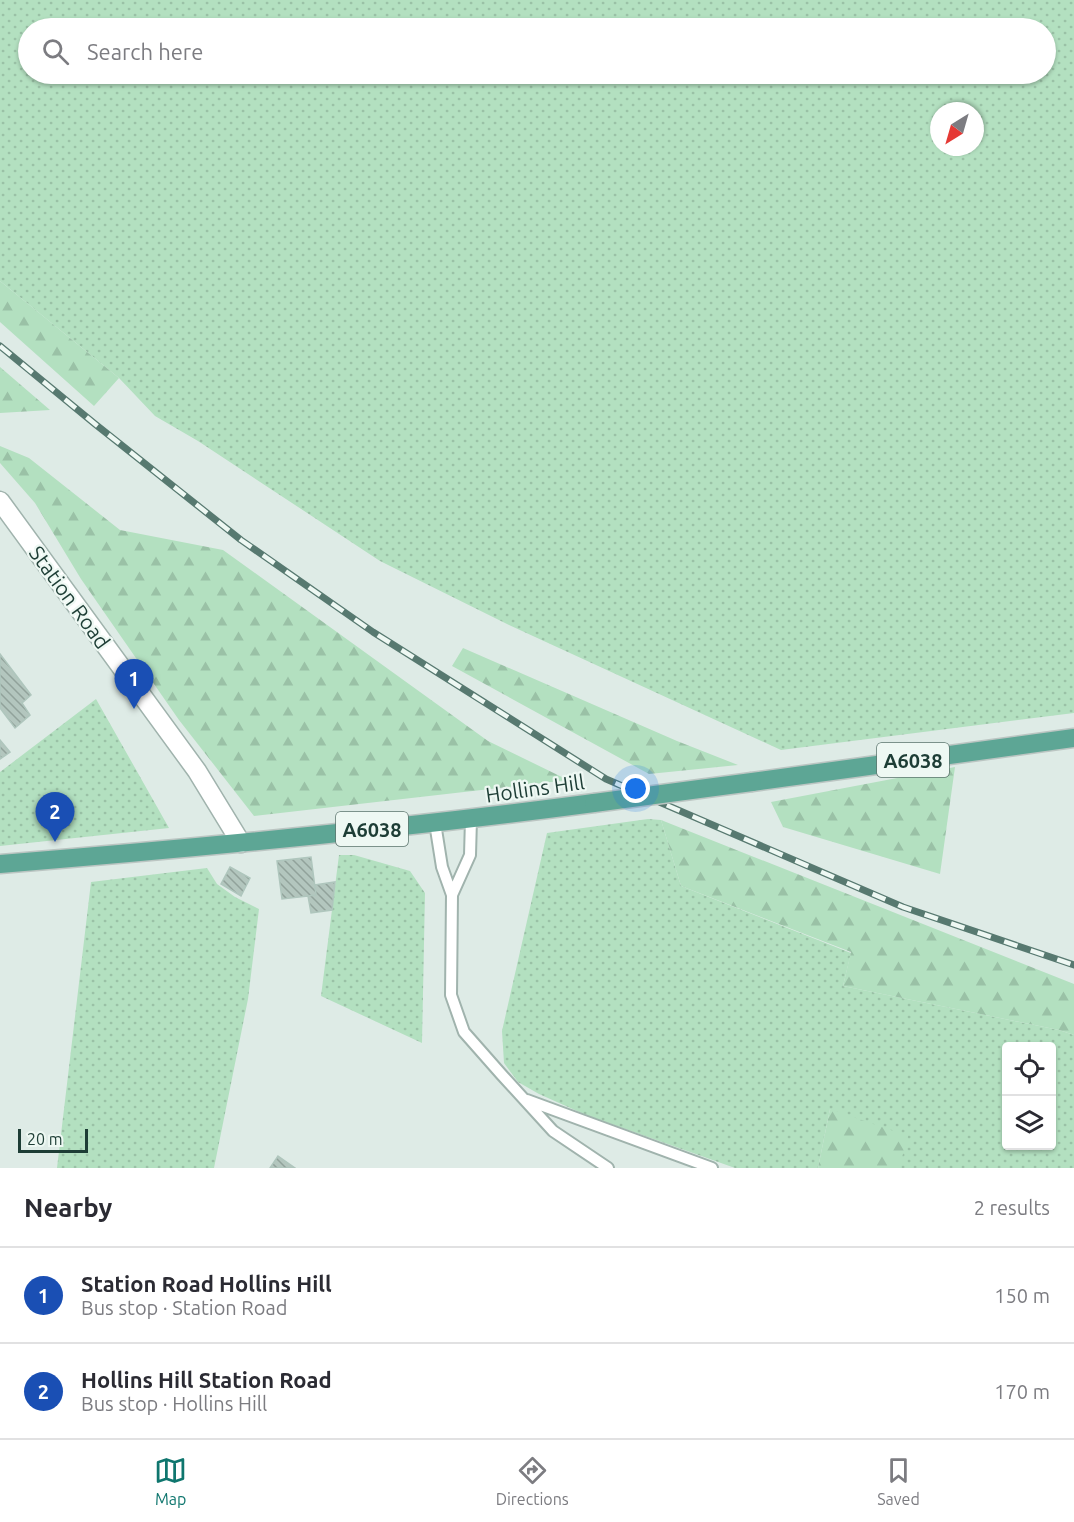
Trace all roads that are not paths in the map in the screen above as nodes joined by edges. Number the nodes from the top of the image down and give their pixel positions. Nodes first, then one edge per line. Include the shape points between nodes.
1 (0, 501) edge
2 (1074, 738) edge
3 (471, 819) junction
4 (435, 823) junction
5 (241, 843) junction
6 (0, 864) edge
7 (452, 895) junction
8 (524, 1099) junction
9 (608, 1168) edge
10 (712, 1168) edge

1 - 5 street, Station Road via 197,771
2 - 3 main road, Hollins Hill / A6038, bridge
3 - 4 main road, Hollins Hill / A6038
3 - 7 lane via 470,855
4 - 5 main road, Hollins Hill / A6038
4 - 7 lane via 442,867
5 - 6 main road, Hollins Hill / A6038
7 - 8 lane via 452,994 464,1032
8 - 9 lane via 553,1131
8 - 10 lane

